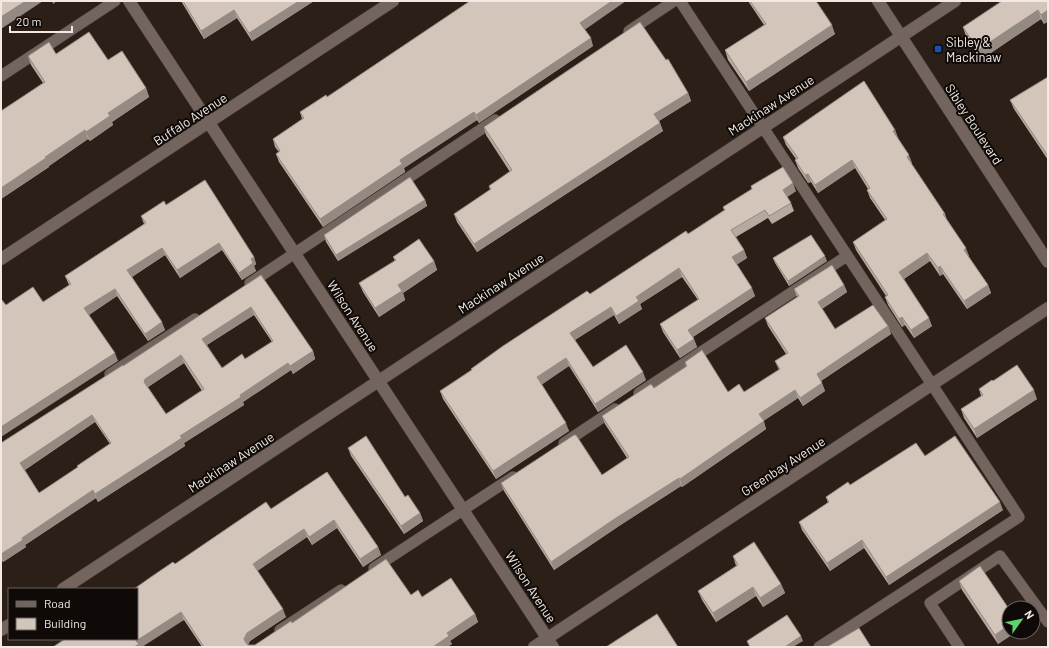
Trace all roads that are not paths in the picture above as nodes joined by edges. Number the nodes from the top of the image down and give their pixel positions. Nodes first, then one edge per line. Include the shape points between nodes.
1 (115, 1) edge
2 (129, 1) edge
3 (394, 1) edge
4 (674, 1) edge
5 (680, 1) edge
6 (878, 1) edge
7 (954, 1) edge
8 (620, 36) edge
9 (900, 37) junction
10 (1, 76) edge
11 (507, 112) edge
12 (209, 123) junction
13 (763, 127) junction
14 (295, 254) junction
15 (847, 256) junction
16 (1, 259) edge
17 (1048, 262) edge
18 (241, 289) edge
19 (1048, 308) edge
20 (201, 315) edge
21 (101, 380) edge
22 (378, 381) junction
23 (932, 385) junction
24 (556, 448) edge
25 (523, 470) edge
26 (463, 510) junction
27 (365, 574) edge
28 (352, 583) edge
29 (65, 588) edge
30 (1048, 622) edge
31 (273, 634) edge
32 (551, 643) edge
33 (534, 647) edge
34 (819, 647) edge
35 (959, 647) edge

1 - 10 lane
2 - 12 street, Wilson Avenue
3 - 12 street, Buffalo Avenue
4 - 8 lane
5 - 13 lane
6 - 9 street, Sibley Boulevard
7 - 9 street, Mackinaw Avenue
9 - 13 street, Mackinaw Avenue
9 - 17 street, Sibley Boulevard
11 - 14 lane
12 - 14 street, Wilson Avenue
12 - 16 street, Buffalo Avenue
13 - 15 lane
13 - 22 street, Mackinaw Avenue
14 - 18 lane
14 - 22 street, Wilson Avenue
15 - 23 lane
15 - 24 lane
19 - 23 street, Greenbay Avenue
20 - 21 lane
22 - 26 street, Wilson Avenue
22 - 29 street, Mackinaw Avenue
23 - 32 street, Greenbay Avenue
23 - 34 lane via 1019,517
25 - 26 lane
26 - 27 lane
26 - 32 street, Wilson Avenue
28 - 31 lane
30 - 35 lane via 1000,556 930,602
32 - 33 street, Greenbay Avenue

